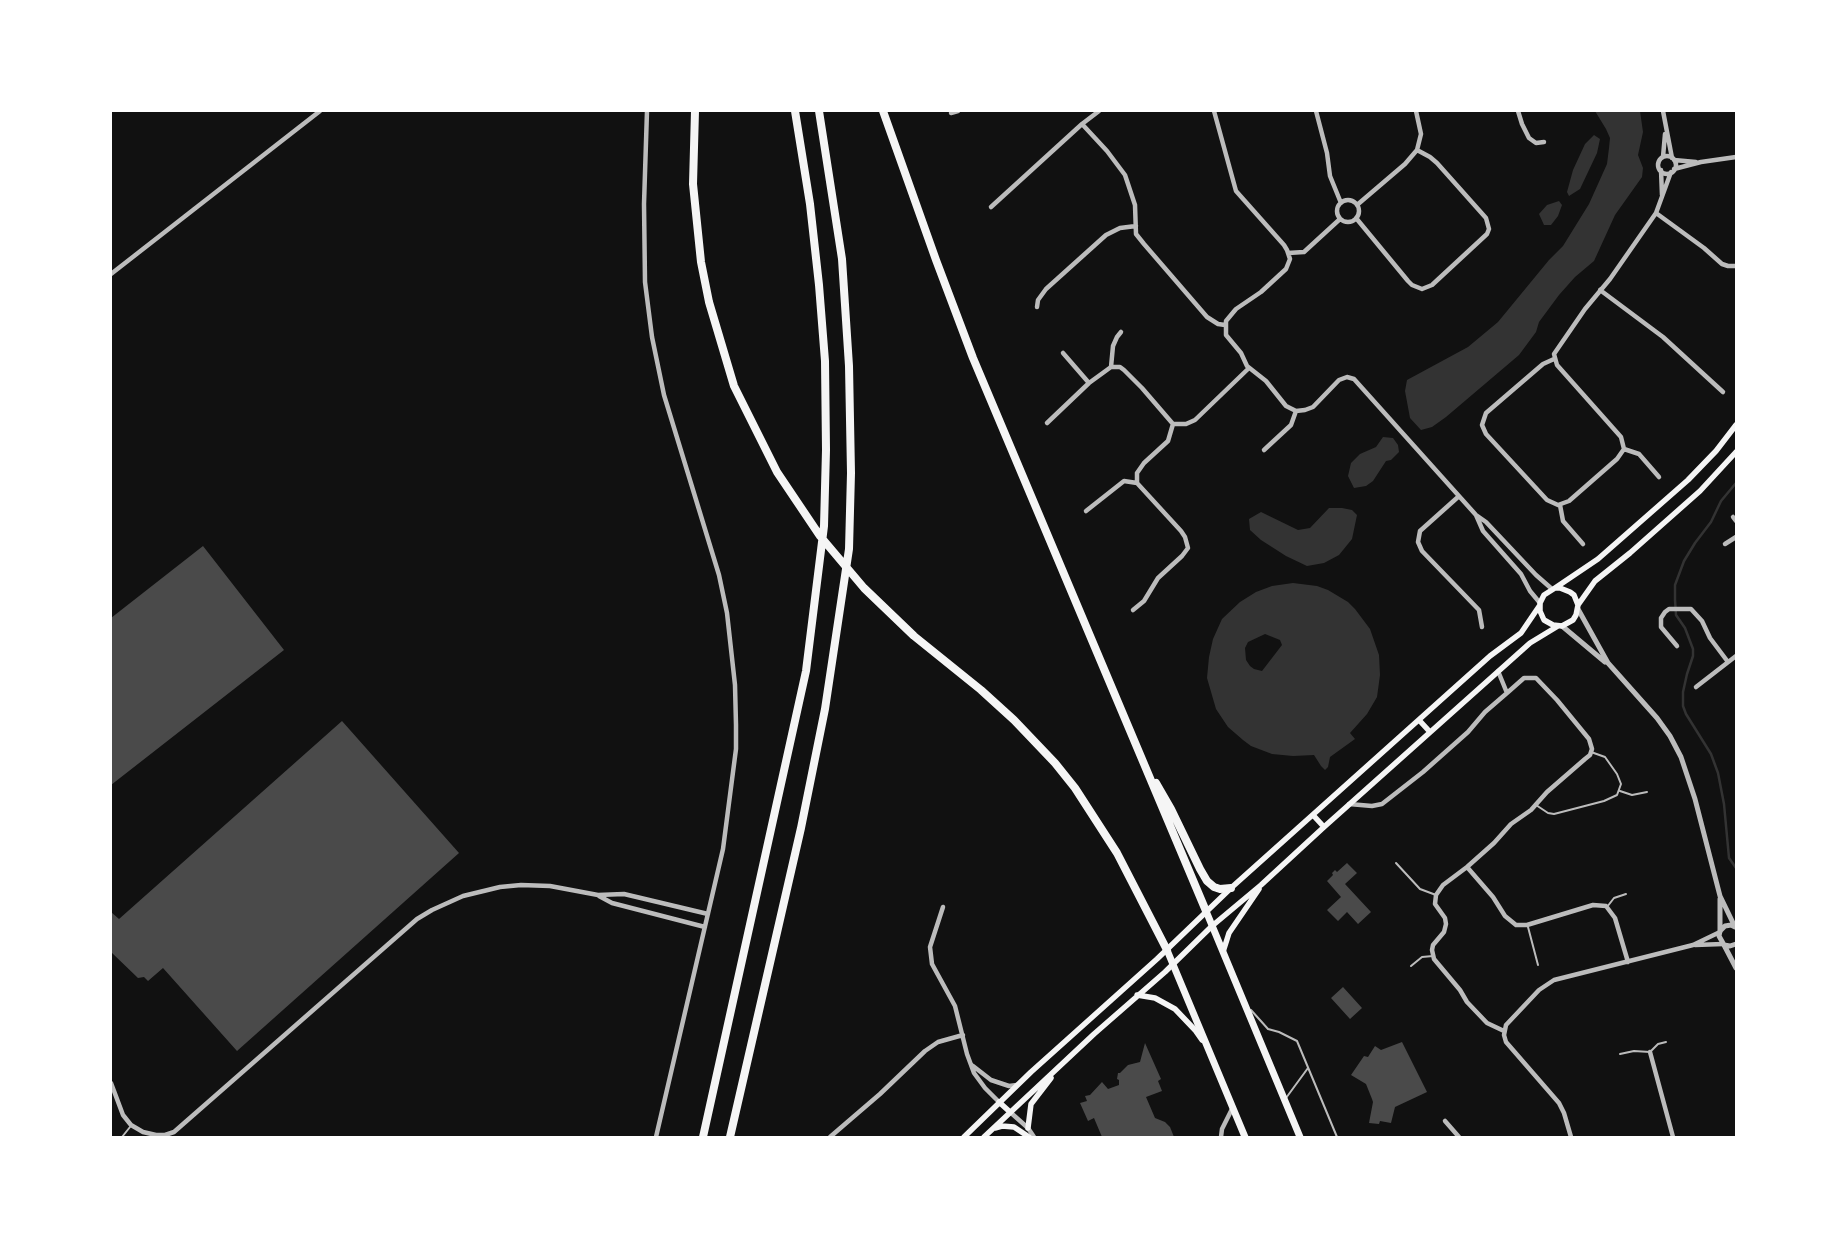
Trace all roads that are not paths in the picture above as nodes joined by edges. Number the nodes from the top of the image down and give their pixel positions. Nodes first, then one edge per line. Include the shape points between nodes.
1 (320, 111) edge
2 (647, 111) edge
3 (695, 111) edge
4 (795, 111) edge
5 (819, 111) edge
6 (883, 111) edge
7 (958, 111) edge
8 (1099, 111) edge
9 (1214, 111) edge
10 (1316, 111) edge
11 (1416, 111) edge
12 (1518, 111) edge
13 (1663, 111) edge
14 (951, 113) dead end
15 (1082, 124) junction
16 (1666, 130) junction
17 (1544, 142) dead end
18 (1416, 150) junction
19 (1663, 157) junction
20 (1736, 157) edge
21 (1673, 159) junction
22 (1701, 162) junction
23 (1661, 170) junction
24 (1673, 171) junction
25 (1662, 198) junction
26 (1341, 203) junction
27 (1356, 205) junction
28 (991, 207) dead end
29 (1656, 213) junction
30 (1356, 218) junction
31 (1340, 219) junction
32 (1136, 226) junction
33 (1288, 254) junction
34 (1736, 266) edge
35 (111, 274) edge
36 (1600, 290) junction
37 (1037, 307) dead end
38 (1225, 325) junction
39 (1121, 332) dead end
40 (1063, 353) dead end
41 (1554, 359) junction
42 (1111, 367) junction
43 (1249, 368) junction
44 (1089, 383) junction
45 (1723, 392) dead end
46 (1296, 410) junction
47 (1047, 423) dead end
48 (1173, 424) junction
49 (1736, 425) edge
50 (1624, 448) junction
51 (1264, 450) dead end
52 (1736, 452) edge
53 (1660, 477) dead end
54 (1137, 483) junction
55 (1458, 497) junction
56 (1560, 505) junction
57 (1086, 511) dead end
58 (1476, 515) junction
59 (1736, 537) edge
60 (1583, 544) dead end
61 (1725, 544) dead end
62 (1554, 589) junction
63 (1540, 604) junction
64 (1578, 607) junction
65 (1133, 610) dead end
66 (1560, 626) junction
67 (1482, 627) dead end
68 (1677, 646) dead end
69 (1736, 656) edge
70 (1728, 662) junction
71 (1608, 663) junction
72 (1498, 671) junction
73 (1696, 687) dead end
74 (1507, 693) junction
75 (1419, 720) junction
76 (1430, 732) junction
77 (1591, 752) junction
78 (1139, 755) junction
79 (1620, 791) junction
80 (1647, 792) dead end
81 (1349, 804) junction
82 (1536, 805) junction
83 (1313, 814) junction
84 (1324, 827) junction
85 (1396, 863) dead end
86 (1467, 867) junction
87 (1261, 885) junction
88 (1231, 888) junction
89 (1626, 894) dead end
90 (598, 895) junction
91 (1436, 895) junction
92 (1720, 896) junction
93 (943, 907) dead end
94 (1608, 907) junction
95 (1206, 911) junction
96 (708, 914) junction
97 (1527, 925) junction
98 (1212, 926) junction
99 (1735, 927) edge
100 (705, 928) junction
101 (1720, 931) junction
102 (1724, 944) junction
103 (1736, 944) edge
104 (1693, 945) junction
105 (1167, 950) junction
106 (1223, 953) junction
107 (1433, 956) junction
108 (1628, 962) junction
109 (1173, 965) junction
110 (1538, 965) dead end
111 (1411, 966) dead end
112 (1736, 968) edge
113 (1137, 995) junction
114 (1246, 1005) junction
115 (1504, 1031) junction
116 (963, 1035) junction
117 (1666, 1042) dead end
118 (1209, 1051) junction
119 (1650, 1052) junction
120 (1620, 1054) dead end
121 (1070, 1056) junction
122 (972, 1066) junction
123 (1308, 1068) junction
124 (111, 1083) edge
125 (1018, 1085) junction
126 (1284, 1100) junction
127 (999, 1102) junction
128 (1233, 1107) junction
129 (1010, 1112) junction
130 (1445, 1121) dead end
131 (131, 1125) junction
132 (1028, 1128) junction
133 (992, 1129) junction
134 (149, 1135) edge
135 (122, 1137) edge
136 (656, 1137) edge
137 (703, 1137) edge
138 (730, 1137) edge
139 (830, 1137) edge
140 (964, 1137) edge
141 (984, 1137) edge
142 (1030, 1137) edge
143 (1034, 1137) edge
144 (1221, 1137) edge
145 (1245, 1137) edge
146 (1300, 1137) edge
147 (1337, 1137) edge
148 (1459, 1137) edge
149 (1571, 1137) edge
150 (1673, 1137) edge

1 - 35 street
2 - 96 street via 645,282 652,337 664,395 719,575 736,685 736,749 728,816
3 - 105 highway via 693,184 701,262 709,302 734,386 777,472 828,546 864,588 914,636 1014,720 1055,763 1117,853
4 - 137 highway via 810,204 824,351 824,526 806,671
5 - 138 highway via 842,259 849,366 849,549 825,709 801,828
6 - 78 highway via 973,358
7 - 14 street
8 - 15 street
9 - 33 street via 1236,191 1284,245
10 - 26 street via 1330,176
11 - 18 street via 1421,134
12 - 17 street via 1530,138 1536,143
13 - 16 street
15 - 28 street
15 - 32 street via 1125,175 1135,205
16 - 19 street
16 - 21 street
18 - 27 street via 1405,164
18 - 30 street via 1437,163 1486,218 1489,229 1486,234 1438,279 1422,289 1412,286
19 - 21 street
19 - 23 street via 1658,163
20 - 22 street
21 - 22 street
21 - 24 street
22 - 24 street
23 - 24 street via 1666,173
23 - 25 street
24 - 25 street
25 - 29 street
26 - 27 street via 1351,201
26 - 31 street via 1337,212
27 - 30 street via 1359,212
29 - 34 street via 1722,264
29 - 36 street
30 - 31 street via 1350,222
31 - 33 street via 1304,252
32 - 37 street via 1120,228 1106,235 1041,294
32 - 38 street via 1136,234 1207,317
33 - 38 street via 1290,259 1286,269 1236,309
36 - 41 street via 1555,350
36 - 45 street via 1662,337
38 - 43 street via 1226,335
39 - 42 street via 1113,346
40 - 44 street
41 - 50 street via 1621,437
41 - 56 street via 1542,364 1488,412 1482,425 1489,437 1544,496 1552,504
42 - 44 street
42 - 48 street via 1124,370
43 - 46 street via 1266,381 1286,406
43 - 48 street via 1195,420
44 - 47 street
46 - 51 street via 1291,425
46 - 55 street via 1313,407 1339,380 1354,379
48 - 54 street via 1168,441 1140,468
49 - 62 main road via 1688,480 1598,560
50 - 53 street via 1639,454
50 - 56 street via 1569,501
52 - 64 main road via 1700,491 1595,581
54 - 57 street via 1124,481
54 - 65 street via 1181,531 1188,548 1158,578 1144,602
55 - 58 street
55 - 67 street via 1420,531 1418,542 1422,551 1479,610
56 - 60 street via 1563,522
58 - 62 street
58 - 63 street via 1483,531 1520,574
59 - 61 street
62 - 63 main road via 1544,595
62 - 64 main road via 1570,592
63 - 66 main road via 1544,620
63 - 75 main road via 1521,633 1490,656
64 - 66 main road via 1573,620
64 - 71 street
66 - 71 street
66 - 72 main road via 1530,643
68 - 70 street via 1661,627 1661,618 1669,609 1691,609
69 - 70 street
70 - 73 street
71 - 92 street via 1657,718 1681,757
72 - 74 street
72 - 76 main road
74 - 77 street via 1524,678 1536,678 1589,739
74 - 81 street via 1468,732 1385,802 1372,806
75 - 76 main road
75 - 83 main road
76 - 81 main road
77 - 79 lane via 1609,761 1621,781
77 - 82 street
78 - 88 highway via 1171,809 1207,881 1220,889
78 - 95 highway
79 - 80 lane via 1633,796
79 - 82 lane via 1613,798 1554,814
81 - 84 main road
82 - 86 street via 1511,824
83 - 84 main road
83 - 88 main road
84 - 87 main road
85 - 91 lane via 1420,889
86 - 91 street via 1443,885
86 - 97 street via 1493,897 1508,921
87 - 98 main road
87 - 106 main road via 1229,933
88 - 95 main road
89 - 94 lane via 1614,898
90 - 96 street via 624,894
90 - 100 street via 612,903
90 - 134 street via 550,886 521,885 463,896 432,910 400,934 183,1126 165,1136
91 - 107 street via 1435,904 1445,918 1446,926 1433,945
92 - 99 street
92 - 101 street
93 - 116 street via 932,939 930,957 955,1006
94 - 97 street via 1593,905
94 - 108 street via 1616,918
95 - 98 highway
95 - 105 main road
96 - 100 street
97 - 110 lane
98 - 106 highway
98 - 109 main road
99 - 101 street via 1727,926
100 - 136 street
101 - 102 street
101 - 104 street
102 - 103 street
102 - 104 street
102 - 112 street
104 - 108 street
105 - 109 highway
105 - 125 main road
106 - 114 highway
107 - 111 lane via 1422,957
107 - 115 street via 1486,1023
108 - 115 street via 1554,980 1539,990
109 - 113 main road
109 - 118 highway
113 - 118 main road via 1155,998 1175,1009
113 - 121 main road
114 - 123 lane via 1268,1029 1297,1041
114 - 126 highway
115 - 149 street via 1506,1042 1561,1107
116 - 122 street
116 - 139 street via 938,1042 925,1051
117 - 119 lane via 1658,1044
118 - 128 highway
119 - 120 lane via 1634,1050
119 - 150 street
121 - 129 main road
121 - 132 main road via 1033,1100
122 - 125 street via 991,1080 1009,1086
122 - 127 street via 980,1082
123 - 126 lane
123 - 147 lane
124 - 131 street via 123,1115
125 - 127 main road
126 - 146 highway
127 - 129 main road
127 - 140 main road
128 - 144 street
128 - 145 highway
129 - 132 street
129 - 133 main road
130 - 148 street
131 - 134 street
131 - 135 lane
132 - 143 street
133 - 141 main road
133 - 142 main road via 1008,1126

